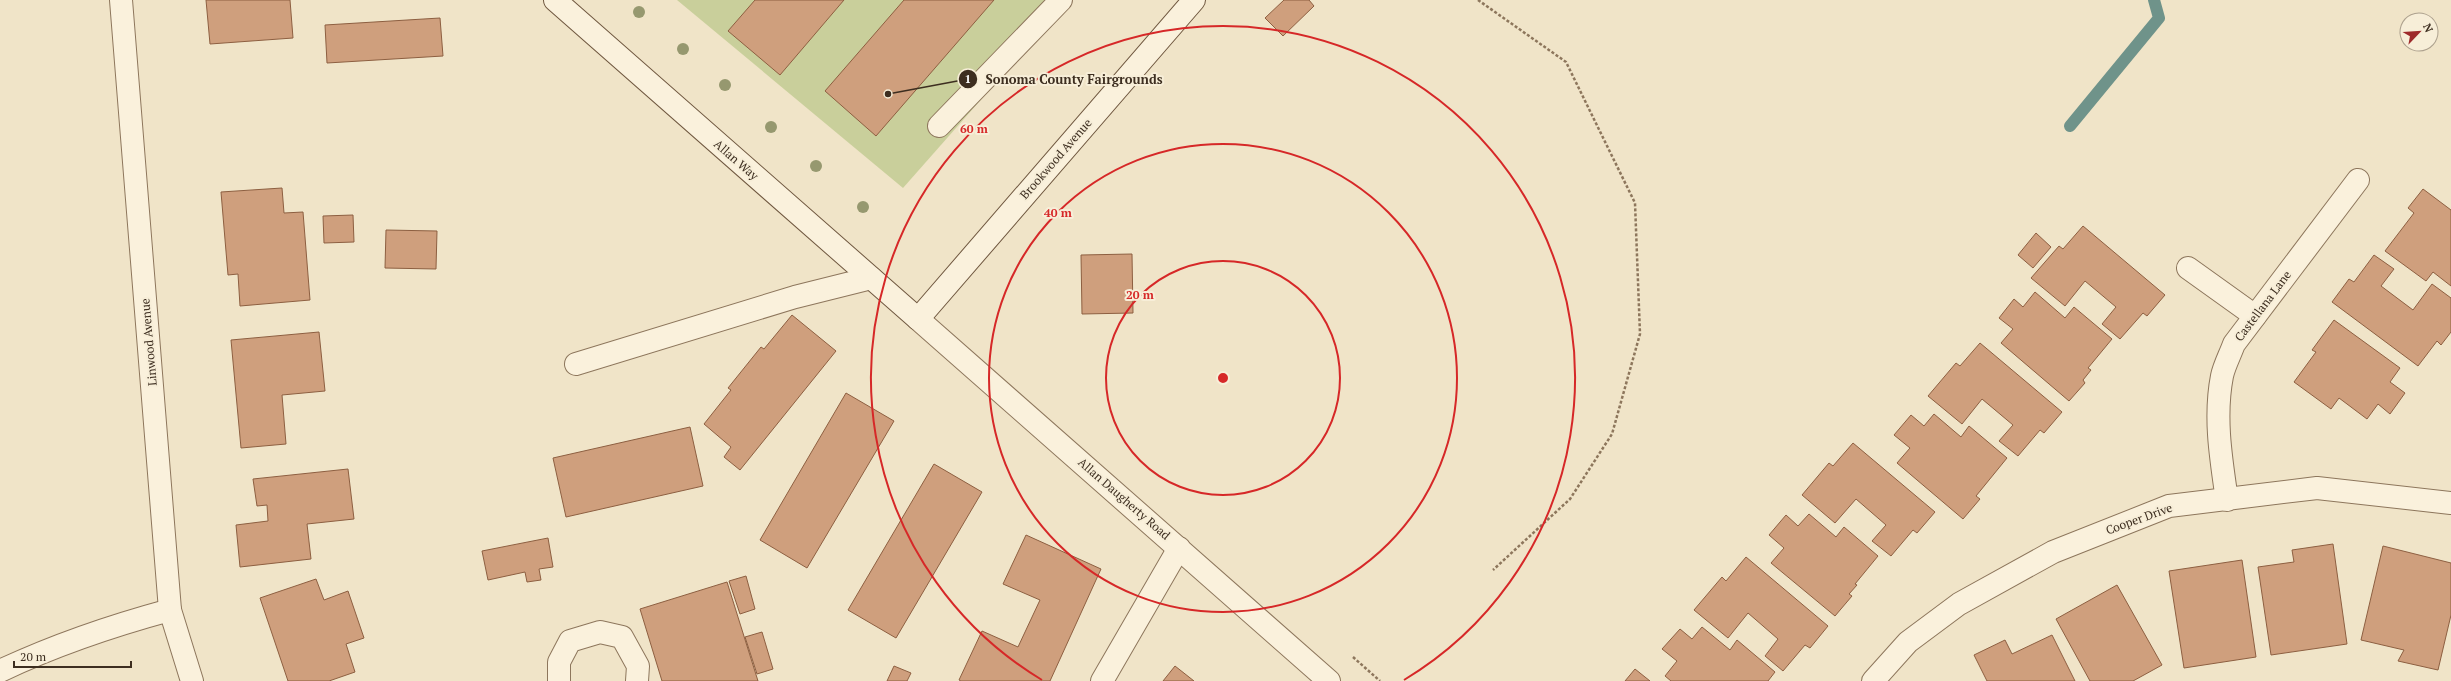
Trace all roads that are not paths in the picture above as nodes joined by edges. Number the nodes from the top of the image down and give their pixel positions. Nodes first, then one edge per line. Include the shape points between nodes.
1 (121, 0) edge
2 (555, 0) edge
3 (1061, 0) edge
4 (1194, 0) edge
5 (939, 126) dead end
6 (2358, 180) dead end
7 (2188, 268) dead end
8 (871, 278) junction
9 (2255, 316) junction
10 (918, 319) junction
11 (576, 364) dead end
12 (2226, 500) junction
13 (2451, 503) edge
14 (1179, 548) junction
15 (170, 610) junction
16 (0, 671) edge
17 (192, 681) edge
18 (559, 681) edge
19 (637, 681) edge
20 (1102, 681) edge
21 (1329, 681) edge
22 (1873, 681) edge

1 - 15 street, Linwood Avenue
2 - 8 street, Allan Way
3 - 5 street
4 - 10 street, Brookwood Avenue
6 - 9 street, Castellana Lane
7 - 9 street
8 - 10 street, Allan Way
8 - 11 street via 796,297
9 - 12 street, Castellana Lane via 2234,344 2222,375 2218,410
10 - 14 street, Allan Daugherty Road
12 - 13 street, Cooper Drive via 2317,488
12 - 22 street, Cooper Drive via 2169,506 2053,552 1958,604 1908,642
14 - 20 street
14 - 21 street, Allan Daugherty Road
15 - 16 street via 106,629 42,652
15 - 17 street, Linwood Avenue
18 - 19 street via 559,662 570,641 600,632 622,636 638,666

